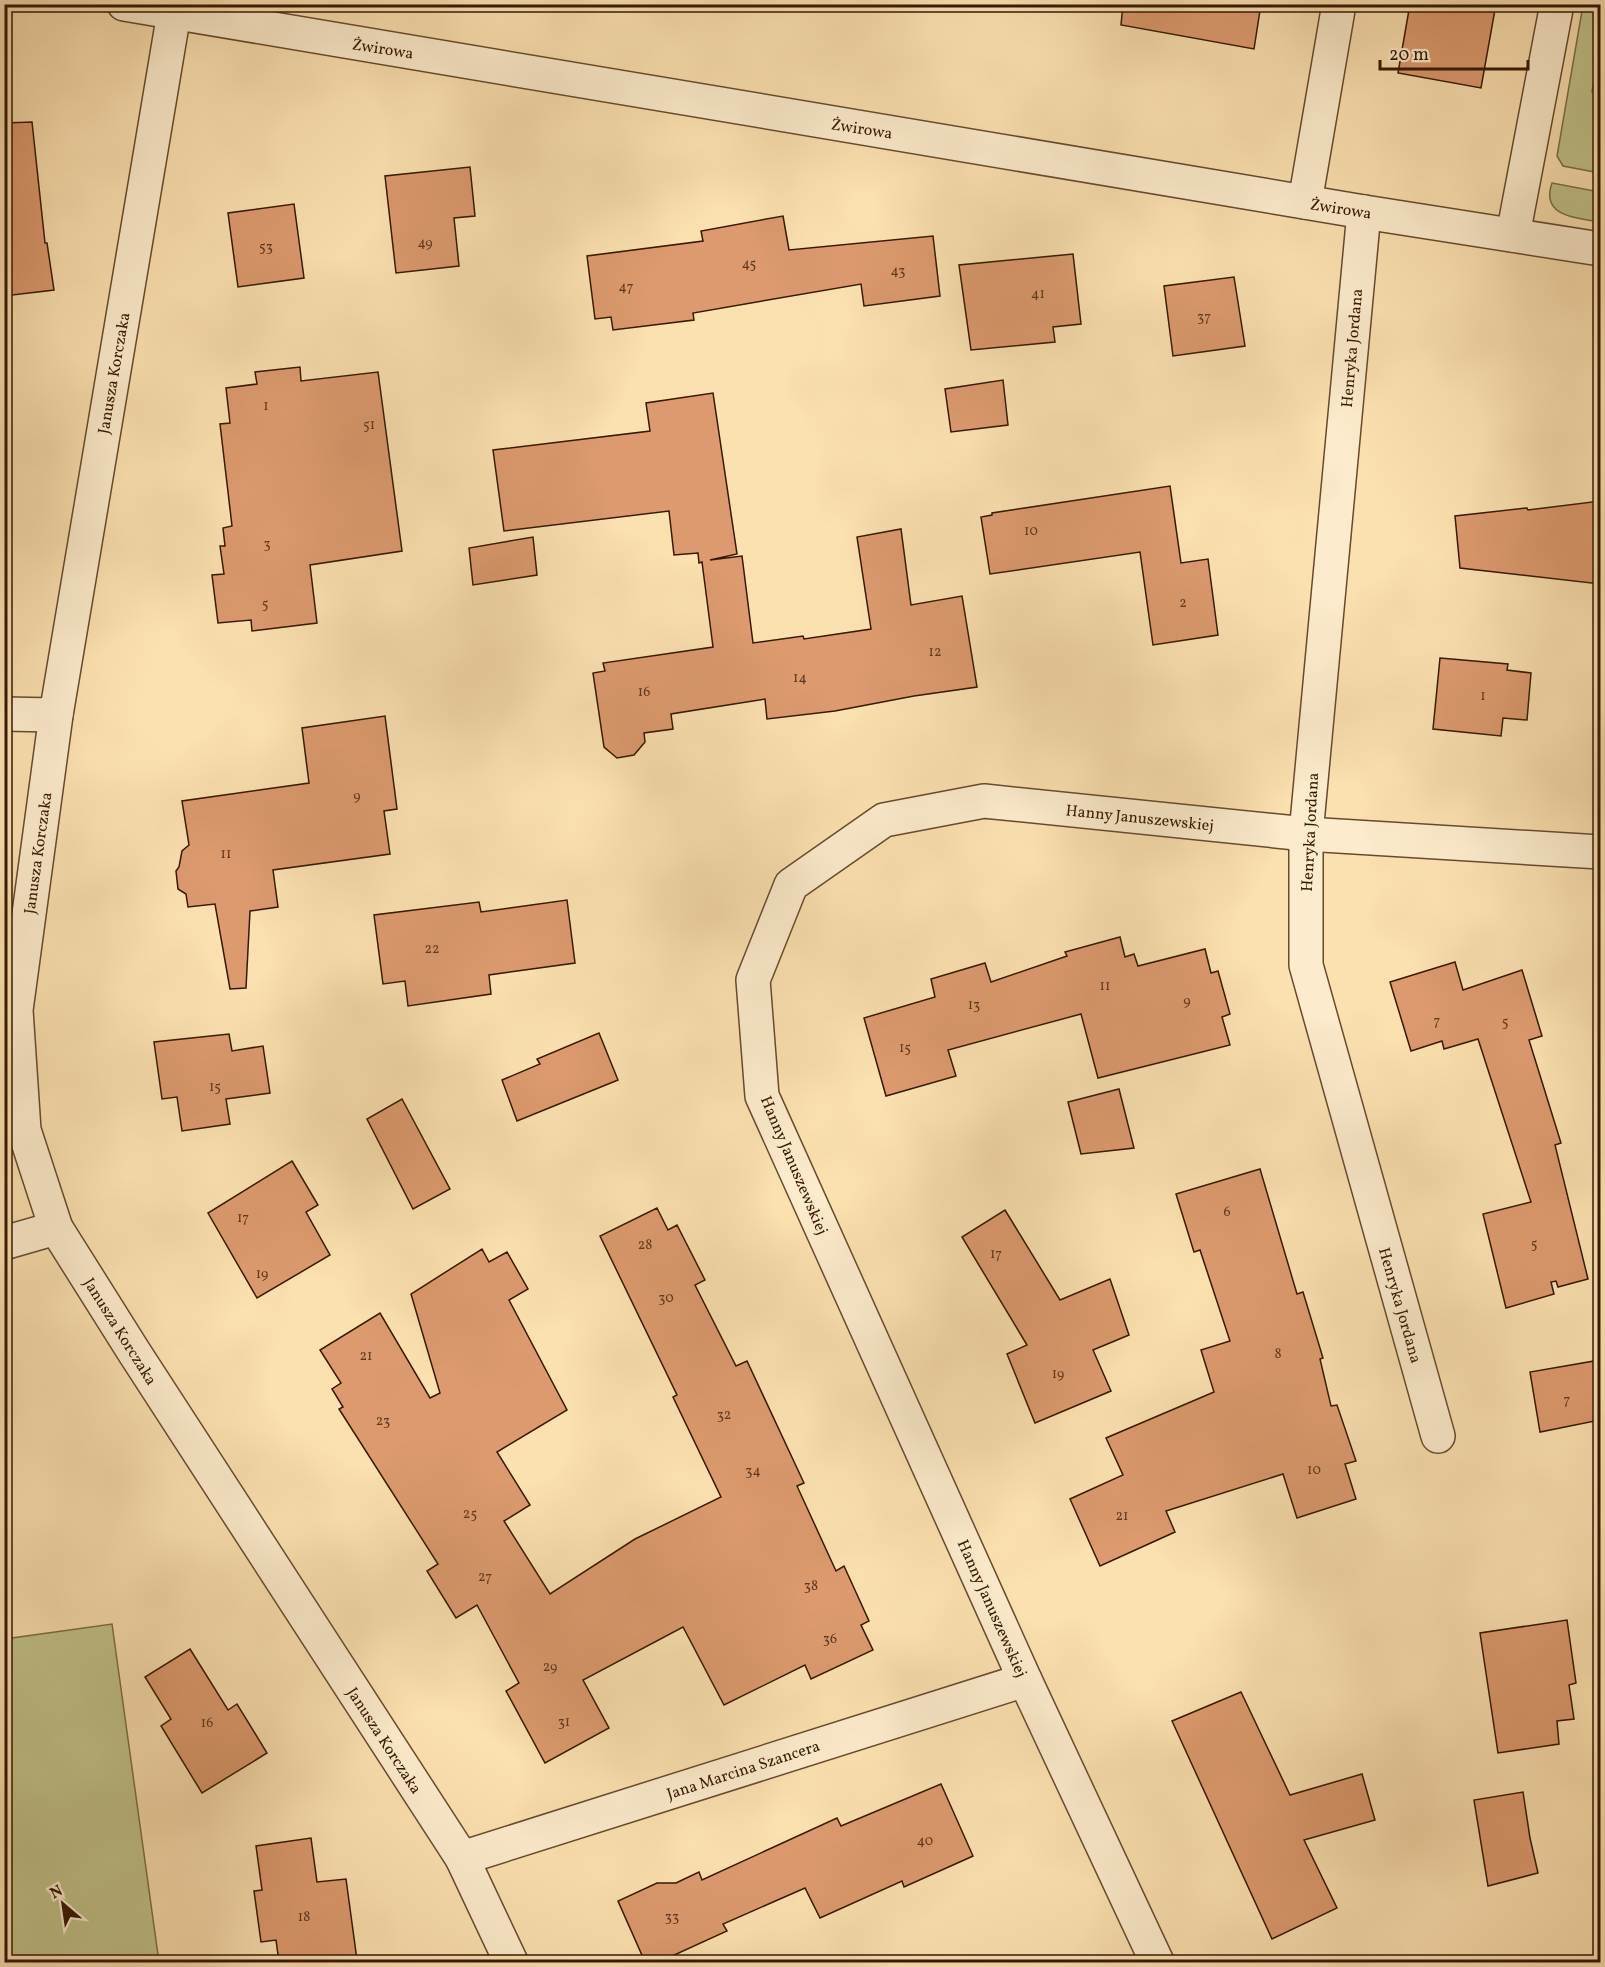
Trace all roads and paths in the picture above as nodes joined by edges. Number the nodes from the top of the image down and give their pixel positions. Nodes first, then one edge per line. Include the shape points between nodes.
1 (124, 4) edge
2 (1339, 4) edge
3 (1557, 4) edge
4 (174, 13) junction
5 (1305, 202) junction
6 (1364, 212) junction
7 (1513, 235) junction
8 (1600, 249) edge
9 (4, 714) edge
10 (56, 715) junction
11 (1306, 834) junction
12 (1600, 852) edge
13 (56, 1228) junction
14 (4, 1243) edge
15 (1438, 1436) dead end
16 (1025, 1680) junction
17 (462, 1858) junction
18 (511, 1962) edge
19 (1157, 1962) edge

1 - 4 street, Żwirowa
2 - 5 street
3 - 7 street
4 - 5 street, Żwirowa
4 - 10 street, Janusza Korczaka
5 - 6 street, Żwirowa
6 - 7 street, Żwirowa
6 - 11 street, Henryka Jordana
7 - 8 street, Żwirowa
9 - 10 street
10 - 13 street, Janusza Korczaka via 16,1010 24,1130
11 - 12 street, Hanny Januszewskiej
11 - 15 street, Henryka Jordana via 1306,965
11 - 16 street, Hanny Januszewskiej via 984,801 884,820 791,885 753,980 762,1096
13 - 14 street
13 - 17 street, Janusza Korczaka
16 - 17 street, Jana Marcina Szancera
16 - 19 street, Hanny Januszewskiej
17 - 18 street, Janusza Korczaka

